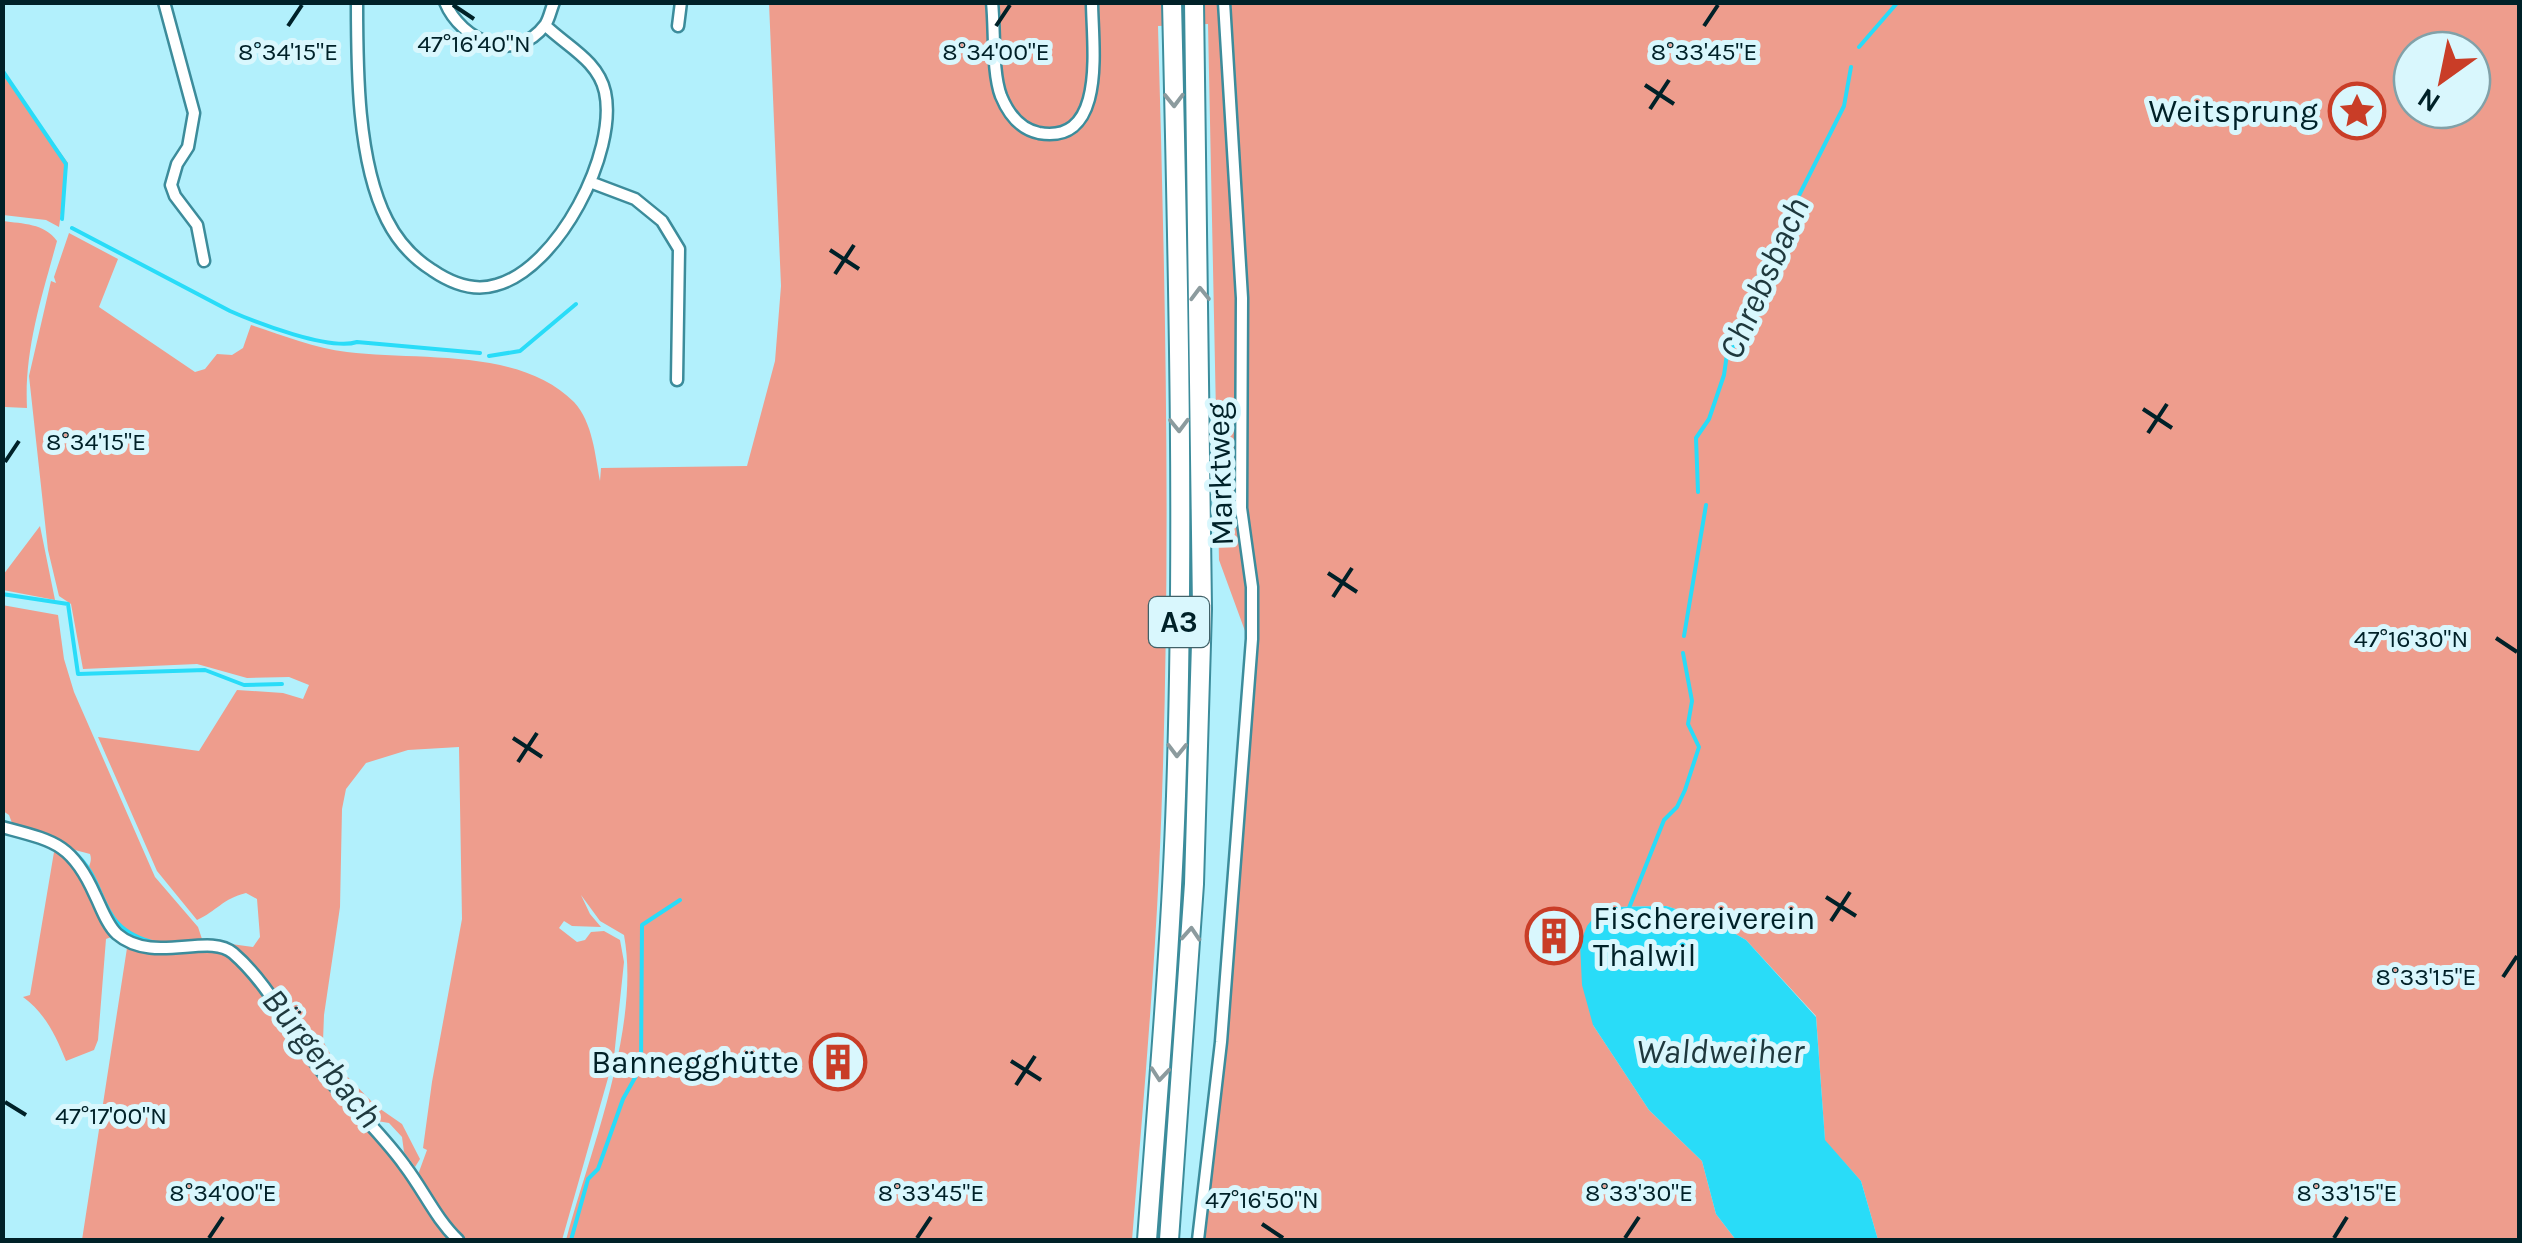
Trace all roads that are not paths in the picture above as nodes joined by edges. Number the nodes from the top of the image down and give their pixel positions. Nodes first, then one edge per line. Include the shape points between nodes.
1 (164, 2) edge
2 (356, 2) edge
3 (446, 2) edge
4 (554, 2) edge
5 (681, 2) edge
6 (992, 2) edge
7 (1092, 2) edge
8 (1172, 2) edge
9 (1194, 2) edge
10 (1224, 2) edge
11 (545, 25) junction
12 (678, 26) dead end
13 (590, 182) junction
14 (204, 261) dead end
15 (677, 380) dead end
16 (2, 827) edge
17 (458, 1240) edge
18 (1147, 1240) edge
19 (1169, 1240) edge
20 (1198, 1240) edge

1 - 14 street via 194,113 171,185 197,225
2 - 13 street via 365,135 378,198 396,235 422,264 464,286 511,280 549,247
3 - 11 street via 464,32 487,43 511,44
4 - 11 street
5 - 12 street
6 - 7 street via 999,90 1018,124 1038,133 1060,132 1088,108
8 -> 18 highway, A3 via 1178,684
19 -> 9 highway, A3 via 1194,884 1202,608
10 - 20 street, Marktweg via 1242,298 1240,508 1252,639 1221,1042
11 - 13 street via 587,59 604,90 604,128
13 - 15 street via 635,199 662,221 679,248
16 - 17 street via 69,852 117,934 135,944 230,949

